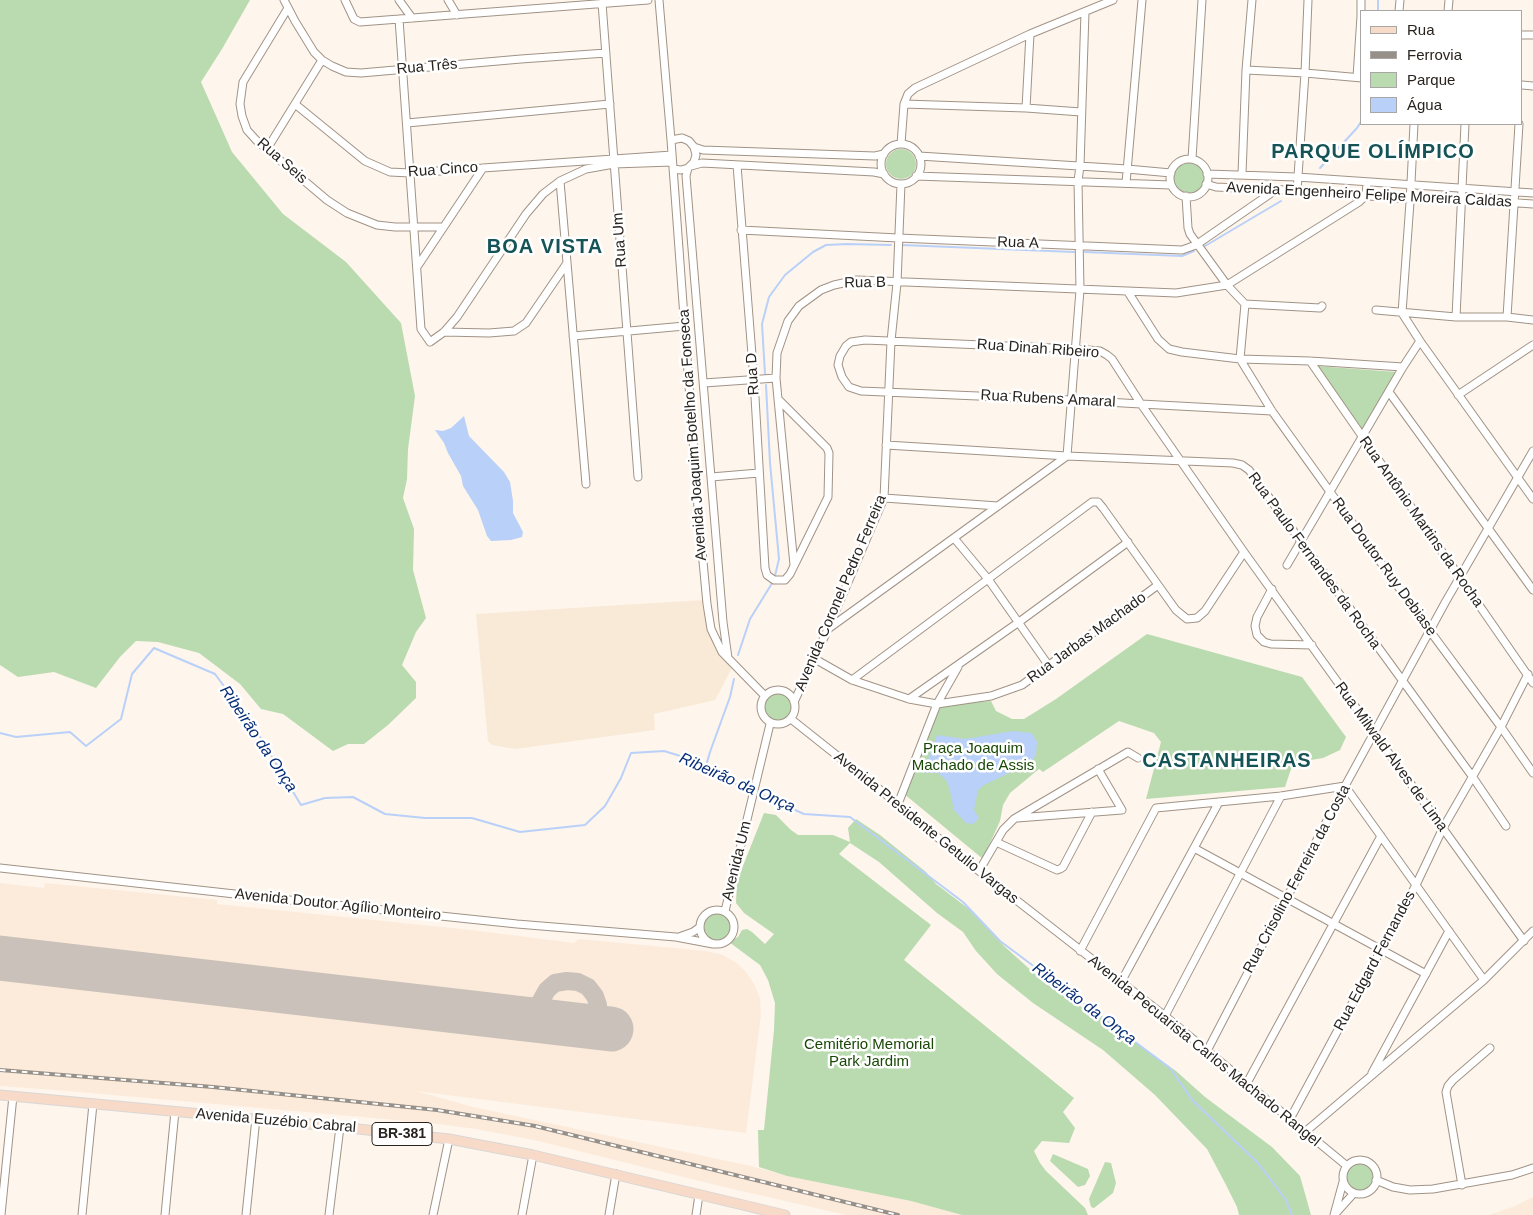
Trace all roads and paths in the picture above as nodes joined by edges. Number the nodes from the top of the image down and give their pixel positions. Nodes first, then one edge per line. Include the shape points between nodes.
1 (284, 0) edge
2 (345, 0) edge
3 (399, 0) edge
4 (448, 0) edge
5 (648, 0) edge
6 (659, 0) edge
7 (1113, 0) edge
8 (1142, 0) edge
9 (1202, 0) edge
10 (1252, 0) edge
11 (1308, 0) edge
12 (629, 1) edge
13 (579, 2) edge
14 (602, 3) junction
15 (288, 8) junction
16 (1085, 12) junction
17 (457, 15) junction
18 (412, 18) junction
19 (399, 19) junction
20 (1030, 34) junction
21 (606, 53) junction
22 (322, 60) junction
23 (403, 69) junction
24 (1246, 70) junction
25 (1305, 73) junction
26 (1360, 78) edge
27 (295, 104) junction
28 (610, 104) junction
29 (904, 104) junction
30 (1026, 108) junction
31 (1082, 112) junction
32 (406, 123) junction
33 (1414, 125) edge
34 (1465, 125) edge
35 (1519, 125) edge
36 (671, 140) junction
37 (901, 144) junction
38 (694, 147) junction
39 (267, 148) junction
40 (756, 152) junction
41 (884, 154) junction
42 (919, 156) junction
43 (1192, 159) junction
44 (614, 161) junction
45 (672, 162) junction
46 (737, 165) junction
47 (756, 166) junction
48 (1080, 166) junction
49 (690, 167) junction
50 (484, 168) junction
51 (1127, 169) junction
52 (410, 173) junction
53 (1170, 173) junction
54 (884, 174) junction
55 (1207, 174) junction
56 (1242, 174) junction
57 (916, 176) junction
58 (1297, 177) junction
59 (560, 181) junction
60 (1078, 181) junction
61 (1367, 182) junction
62 (1126, 183) junction
63 (901, 184) junction
64 (1206, 184) junction
65 (1171, 185) junction
66 (1410, 186) junction
67 (1462, 187) junction
68 (1278, 189) junction
69 (1515, 191) junction
70 (1297, 192) junction
71 (1533, 192) edge
72 (1366, 195) junction
73 (1186, 196) junction
74 (1410, 199) junction
75 (1461, 199) junction
76 (1515, 203) junction
77 (1533, 204) edge
78 (414, 227) junction
79 (444, 227) junction
80 (741, 230) junction
81 (898, 238) junction
82 (1196, 244) junction
83 (1080, 245) junction
84 (567, 263) junction
85 (417, 268) junction
86 (897, 283) junction
87 (1227, 285) junction
88 (1080, 290) junction
89 (1128, 292) junction
90 (1245, 304) junction
91 (1322, 306) dead end
92 (1376, 310) dead end
93 (1402, 313) junction
94 (1456, 317) junction
95 (1507, 317) junction
96 (1533, 321) edge
97 (685, 326) junction
98 (444, 332) junction
99 (627, 332) junction
100 (574, 336) junction
101 (891, 341) junction
102 (1420, 342) junction
103 (1533, 345) edge
104 (1076, 349) junction
105 (1240, 359) junction
106 (1310, 361) junction
107 (838, 365) joint
108 (1403, 367) junction
109 (776, 378) junction
110 (754, 380) junction
111 (704, 383) junction
112 (889, 392) junction
113 (1390, 392) junction
114 (1458, 395) junction
115 (778, 399) junction
116 (1071, 400) junction
117 (1141, 404) junction
118 (1272, 411) junction
119 (1362, 437) junction
120 (886, 445) junction
121 (1533, 451) edge
122 (1067, 456) junction
123 (1180, 461) junction
124 (759, 473) junction
125 (638, 477) dead end
126 (711, 477) junction
127 (1518, 478) junction
128 (586, 484) dead end
129 (1330, 493) junction
130 (884, 498) junction
131 (1533, 499) edge
132 (998, 506) junction
133 (1489, 528) junction
134 (954, 538) junction
135 (1128, 542) junction
136 (1301, 542) junction
137 (1244, 552) junction
138 (794, 565) junction
139 (1287, 565) dead end
140 (1259, 572) joint
141 (1460, 577) junction
142 (988, 579) junction
143 (1158, 585) junction
144 (1272, 590) junction
145 (1533, 590) edge
146 (1019, 622) junction
147 (828, 629) junction
148 (1430, 631) junction
149 (1312, 646) junction
150 (728, 658) junction
151 (815, 659) junction
152 (958, 665) junction
153 (1049, 666) junction
154 (1528, 674) junction
155 (852, 680) junction
156 (1403, 681) junction
157 (1533, 683) edge
158 (765, 696) junction
159 (908, 699) junction
160 (794, 702) junction
161 (937, 704) junction
162 (791, 719) junction
163 (770, 724) junction
164 (1501, 727) junction
165 (1374, 733) junction
166 (1138, 758) dead end
167 (1098, 769) junction
168 (1533, 773) edge
169 (1472, 776) junction
170 (1345, 786) junction
171 (1281, 796) junction
172 (1219, 802) junction
173 (898, 804) junction
174 (1092, 812) junction
175 (1014, 819) junction
176 (1506, 826) dead end
177 (1443, 828) junction
178 (1381, 836) junction
179 (996, 842) junction
180 (1194, 848) junction
181 (0, 868) edge
182 (979, 871) junction
183 (1240, 873) junction
184 (1416, 885) junction
185 (1287, 899) junction
186 (725, 911) junction
187 (1334, 924) junction
188 (700, 927) junction
189 (1449, 931) junction
190 (1533, 931) edge
191 (1061, 935) joint
192 (676, 937) junction
193 (1524, 941) junction
194 (713, 944) junction
195 (1382, 950) junction
196 (1080, 951) junction
197 (1426, 974) junction
198 (1484, 980) junction
199 (1121, 982) junction
200 (1164, 1016) junction
201 (1490, 1048) dead end
202 (1206, 1051) junction
203 (1370, 1078) junction
204 (1247, 1083) junction
205 (0, 1095) edge
206 (13, 1096) junction
207 (93, 1104) junction
208 (175, 1111) junction
209 (256, 1118) junction
210 (1290, 1119) junction
211 (340, 1126) junction
212 (1305, 1132) junction
213 (449, 1139) junction
214 (533, 1155) junction
215 (1347, 1166) junction
216 (1533, 1168) edge
217 (616, 1174) junction
218 (1376, 1180) junction
219 (1343, 1181) junction
220 (1462, 1185) junction
221 (1354, 1193) junction
222 (700, 1194) junction
223 (1, 1215) edge
224 (82, 1215) edge
225 (165, 1215) edge
226 (246, 1215) edge
227 (329, 1215) edge
228 (433, 1215) edge
229 (522, 1215) edge
230 (608, 1215) edge
231 (696, 1215) edge
232 (785, 1215) edge
233 (1334, 1215) edge

1 - 15 street, Rua Três
2 - 19 street via 354,19 360,22
3 - 18 street
4 - 17 street
5 - 12 street
6 - 36 street
7 - 16 street
8 - 51 street
9 - 43 street
10 - 24 street
11 - 25 street
12 - 14 street
13 - 14 street
13 - 17 street
14 - 21 street, Rua Um
15 - 22 street, Rua Três
15 - 39 street, Rua Seis via 247,75 241,93 240,104 247,130
16 - 20 street
16 - 31 street
17 - 18 street
18 - 19 street
19 - 23 street
20 - 29 street via 921,84 908,94
20 - 30 street
21 - 23 street, Rua Três
21 - 28 street, Rua Um
22 - 23 street, Rua Três via 346,72
22 - 27 street
23 - 32 street
24 - 25 street
24 - 56 street
25 - 26 street
25 - 58 street
27 - 39 street
27 - 52 street, Rua Cinco via 365,161 390,172
28 - 32 street
28 - 44 street, Rua Um
29 - 30 street
29 - 37 street
30 - 31 street
31 - 48 street
32 - 52 street
33 - 66 street
34 - 67 street
35 - 69 street
36 - 38 street via 682,138
36 - 45 street
37 - 41 street
37 - 42 street via 912,148
38 - 40 street
38 - 49 street via 695,159
39 - 78 street, Rua Seis via 347,214 377,225
40 - 41 street
40 - 47 street
41 - 54 street via 881,164
42 - 48 street
42 - 57 street via 920,167
43 - 53 street via 1181,160
43 - 55 street, Avenida Engenheiro Felipe Moreira Caldas via 1202,164
44 - 45 street
44 - 50 street, Rua Cinco
44 - 59 street
44 - 99 street, Rua Um
45 - 49 street via 681,170
45 - 97 street, Avenida Joaquim Botelho da Fonseca
46 - 47 street
46 - 49 street
46 - 80 street, Rua D
47 - 54 street
48 - 51 street
48 - 60 street
49 - 111 street via 686,176
50 - 52 street, Rua Cinco
50 - 79 street
51 - 53 street
51 - 62 street
52 - 78 street
53 - 65 street
54 - 63 street via 888,180
55 - 56 street, Avenida Engenheiro Felipe Moreira Caldas
55 - 64 street, Avenida Engenheiro Felipe Moreira Caldas
56 - 58 street, Avenida Engenheiro Felipe Moreira Caldas
57 - 60 street
57 - 63 street
58 - 61 street, Avenida Engenheiro Felipe Moreira Caldas
58 - 70 street
59 - 84 street
59 - 98 street via 526,214
60 - 62 street
60 - 83 street
61 - 66 street, Avenida Engenheiro Felipe Moreira Caldas
61 - 72 street
62 - 65 street
63 - 81 street, Avenida Coronel Pedro Ferreira
64 - 68 street, Avenida Engenheiro Felipe Moreira Caldas
64 - 73 street, Avenida Engenheiro Felipe Moreira Caldas via 1198,194
65 - 73 street
66 - 67 street, Avenida Engenheiro Felipe Moreira Caldas
66 - 74 street
67 - 69 street, Avenida Engenheiro Felipe Moreira Caldas
67 - 75 street
68 - 70 street, Avenida Engenheiro Felipe Moreira Caldas
68 - 82 street, Rua A
69 - 71 street, Avenida Engenheiro Felipe Moreira Caldas
69 - 76 street
70 - 72 street, Avenida Engenheiro Felipe Moreira Caldas
72 - 74 street, Avenida Engenheiro Felipe Moreira Caldas
72 - 87 street via 1360,202
73 - 82 street via 1188,228
74 - 75 street, Avenida Engenheiro Felipe Moreira Caldas
74 - 93 street
75 - 76 street, Avenida Engenheiro Felipe Moreira Caldas
75 - 94 street
76 - 77 street, Avenida Engenheiro Felipe Moreira Caldas
76 - 95 street
78 - 79 street, Rua Seis
78 - 85 street
79 - 85 street
80 - 81 street, Rua A
80 - 110 street, Rua D
81 - 83 street, Rua A
81 - 86 street, Avenida Coronel Pedro Ferreira
82 - 83 street, Rua A via 1182,250
82 - 87 street
83 - 88 street
84 - 98 street via 526,323 514,331
84 - 100 street
85 - 98 street via 421,329 430,342
86 - 88 street, Rua B
86 - 101 street, Avenida Coronel Pedro Ferreira
86 - 109 street, Rua B via 857,280 834,285 799,306 788,322 777,353
87 - 89 street, Rua B via 1176,293
87 - 90 street
88 - 89 street, Rua B
88 - 104 street
89 - 105 street via 1158,339 1169,349
90 - 91 street
90 - 105 street
92 - 93 street
93 - 94 street
93 - 102 street
94 - 95 street
95 - 96 street
97 - 99 street
97 - 150 street, Avenida Joaquim Botelho da Fonseca via 707,604 711,629
99 - 100 street
99 - 125 street, Rua Um
100 - 128 street
101 - 104 street, Rua Dinah Ribeiro
101 - 107 street, Rua Dinah Ribeiro via 852,342 846,346
101 - 112 street, Avenida Coronel Pedro Ferreira
102 - 108 street
102 - 114 street
103 - 114 street
104 - 116 street
104 - 117 street, Rua Dinah Ribeiro via 1100,351 1112,359
105 - 106 street
105 - 118 street, Rua Doutor Ruy Debiase
106 - 108 street
106 - 119 street, Rua Antônio Martins da Rocha
107 - 112 street, Rua Rubens Amaral via 849,387
108 - 113 street
109 - 110 street
109 - 115 street, Rua B
110 - 111 street
110 - 124 street, Rua D
111 - 126 street
112 - 116 street, Rua Rubens Amaral
112 - 120 street, Avenida Coronel Pedro Ferreira
113 - 119 street
113 - 133 street
114 - 127 street
115 - 138 street, Rua B
115 - 138 street via 823,442 829,453 828,497
116 - 117 street, Rua Rubens Amaral
116 - 122 street
117 - 118 street, Rua Rubens Amaral
117 - 123 street, Rua Dinah Ribeiro
118 - 129 street, Rua Doutor Ruy Debiase
119 - 129 street
119 - 141 street, Rua Antônio Martins da Rocha
120 - 122 street, Rua Paulo Fernandes da Rocha
120 - 130 street, Avenida Coronel Pedro Ferreira
121 - 127 street
122 - 123 street, Rua Paulo Fernandes da Rocha
122 - 132 street
123 - 136 street, Rua Paulo Fernandes da Rocha via 1242,465 1249,470
123 - 137 street, Rua Dinah Ribeiro
124 - 126 street
124 - 138 street, Rua D via 767,575 774,580 785,580
126 - 150 street
127 - 131 street
127 - 133 street
129 - 136 street
129 - 148 street, Rua Doutor Ruy Debiase
130 - 132 street
130 - 147 street, Avenida Coronel Pedro Ferreira
132 - 134 street
133 - 141 street
133 - 145 street
134 - 142 street
134 - 147 street
135 - 142 street via 1098,502 1092,502
135 - 143 street
135 - 146 street
136 - 139 street
136 - 156 street, Rua Paulo Fernandes da Rocha
137 - 140 street, Rua Dinah Ribeiro
137 - 143 street via 1206,611 1197,618 1187,618 1176,610
140 - 144 street, Rua Milwald Alves de Lima
141 - 148 street, Rua Crisolino Ferreira da Costa
141 - 154 street, Rua Antônio Martins da Rocha
142 - 146 street
142 - 155 street
143 - 153 street, Rua Jarbas Machado
144 - 149 street, Rua Milwald Alves de Lima
144 - 149 street via 1257,617 1256,635 1271,644
146 - 152 street
146 - 153 street
147 - 151 street, Avenida Coronel Pedro Ferreira
148 - 156 street, Rua Crisolino Ferreira da Costa
148 - 164 street, Rua Doutor Ruy Debiase
149 - 165 street, Rua Milwald Alves de Lima
150 - 158 street, Avenida Joaquim Botelho da Fonseca
151 - 155 street, Rua Jarbas Machado
151 - 160 street, Avenida Coronel Pedro Ferreira
152 - 159 street
152 - 161 street
153 - 161 street, Rua Jarbas Machado via 1022,685 990,696
154 - 157 street, Rua Antônio Martins da Rocha
154 - 164 street, Rua Edgard Fernandes
155 - 159 street, Rua Jarbas Machado
156 - 165 street, Rua Crisolino Ferreira da Costa
156 - 169 street, Rua Paulo Fernandes da Rocha
158 - 160 street via 774,690 784,691
158 - 163 street via 760,706 762,716
159 - 161 street, Rua Jarbas Machado
160 - 162 street
161 - 173 street
162 - 163 street via 781,725
162 - 173 street, Avenida Presidente Getulio Vargas
163 - 186 street, Avenida Um
164 - 168 street, Rua Doutor Ruy Debiase
164 - 169 street, Rua Edgard Fernandes
165 - 170 street, Rua Crisolino Ferreira da Costa
165 - 177 street, Rua Milwald Alves de Lima
166 - 167 street via 1128,752
167 - 174 street via 1122,810
167 - 175 street
169 - 176 street, Rua Paulo Fernandes da Rocha
169 - 177 street, Rua Edgard Fernandes
170 - 171 street
170 - 178 street
170 - 185 street, Rua Crisolino Ferreira da Costa
171 - 172 street
171 - 183 street
172 - 180 street
172 - 196 street via 1156,808
173 - 182 street, Avenida Presidente Getulio Vargas
174 - 175 street
174 - 179 street via 1063,867 1057,870
175 - 179 street
177 - 184 street, Rua Edgard Fernandes
177 - 193 street, Rua Milwald Alves de Lima
178 - 184 street
178 - 187 street
179 - 182 street
180 - 183 street
180 - 199 street
181 - 192 street, Avenida Doutor Agílio Monteiro via 517,924
182 - 191 street, Avenida Presidente Getulio Vargas
183 - 185 street
183 - 200 street
184 - 189 street
184 - 195 street, Rua Edgard Fernandes
185 - 187 street
185 - 202 street, Rua Crisolino Ferreira da Costa
186 - 188 street, Avenida Doutor Agílio Monteiro via 711,910 701,920
186 - 194 street via 733,919 735,930 729,940
187 - 195 street
187 - 204 street
188 - 192 street, Avenida Doutor Agílio Monteiro
188 - 194 street via 704,938
189 - 197 street
189 - 198 street
190 - 193 street
191 - 196 street, Avenida Pecuarista Carlos Machado Rangel
192 - 194 street, Avenida Doutor Agílio Monteiro
193 - 198 street
195 - 197 street
195 - 210 street, Rua Edgard Fernandes
196 - 199 street, Avenida Pecuarista Carlos Machado Rangel
197 - 203 street
198 - 203 street
199 - 200 street, Avenida Pecuarista Carlos Machado Rangel
200 - 202 street, Avenida Pecuarista Carlos Machado Rangel
201 - 220 street via 1453,1080 1446,1092
202 - 204 street, Avenida Pecuarista Carlos Machado Rangel
203 - 212 street
204 - 210 street, Avenida Pecuarista Carlos Machado Rangel
205 - 206 main road, Avenida Euzébio Cabral / BR-381
206 - 207 main road, Avenida Euzébio Cabral / BR-381
206 - 223 street
207 - 208 main road, Avenida Euzébio Cabral / BR-381
207 - 224 street
208 - 209 main road, Avenida Euzébio Cabral / BR-381
208 - 225 street
209 - 211 main road, Avenida Euzébio Cabral / BR-381
209 - 226 street
210 - 212 street, Avenida Pecuarista Carlos Machado Rangel
211 - 213 main road, Avenida Euzébio Cabral / BR-381
211 - 227 street
212 - 215 street, Avenida Pecuarista Carlos Machado Rangel
213 - 214 main road, Avenida Euzébio Cabral / BR-381
213 - 228 street
214 - 217 main road, Avenida Euzébio Cabral / BR-381
214 - 229 street
215 - 218 street via 1356,1161 1367,1162 1375,1170
215 - 219 street
216 - 220 street
217 - 222 main road, Avenida Euzébio Cabral / BR-381
217 - 230 street
218 - 220 street via 1410,1190
218 - 221 street via 1368,1192
219 - 221 street
219 - 233 street
221 - 233 street
222 - 231 street
222 - 232 main road, Avenida Euzébio Cabral / BR-381

